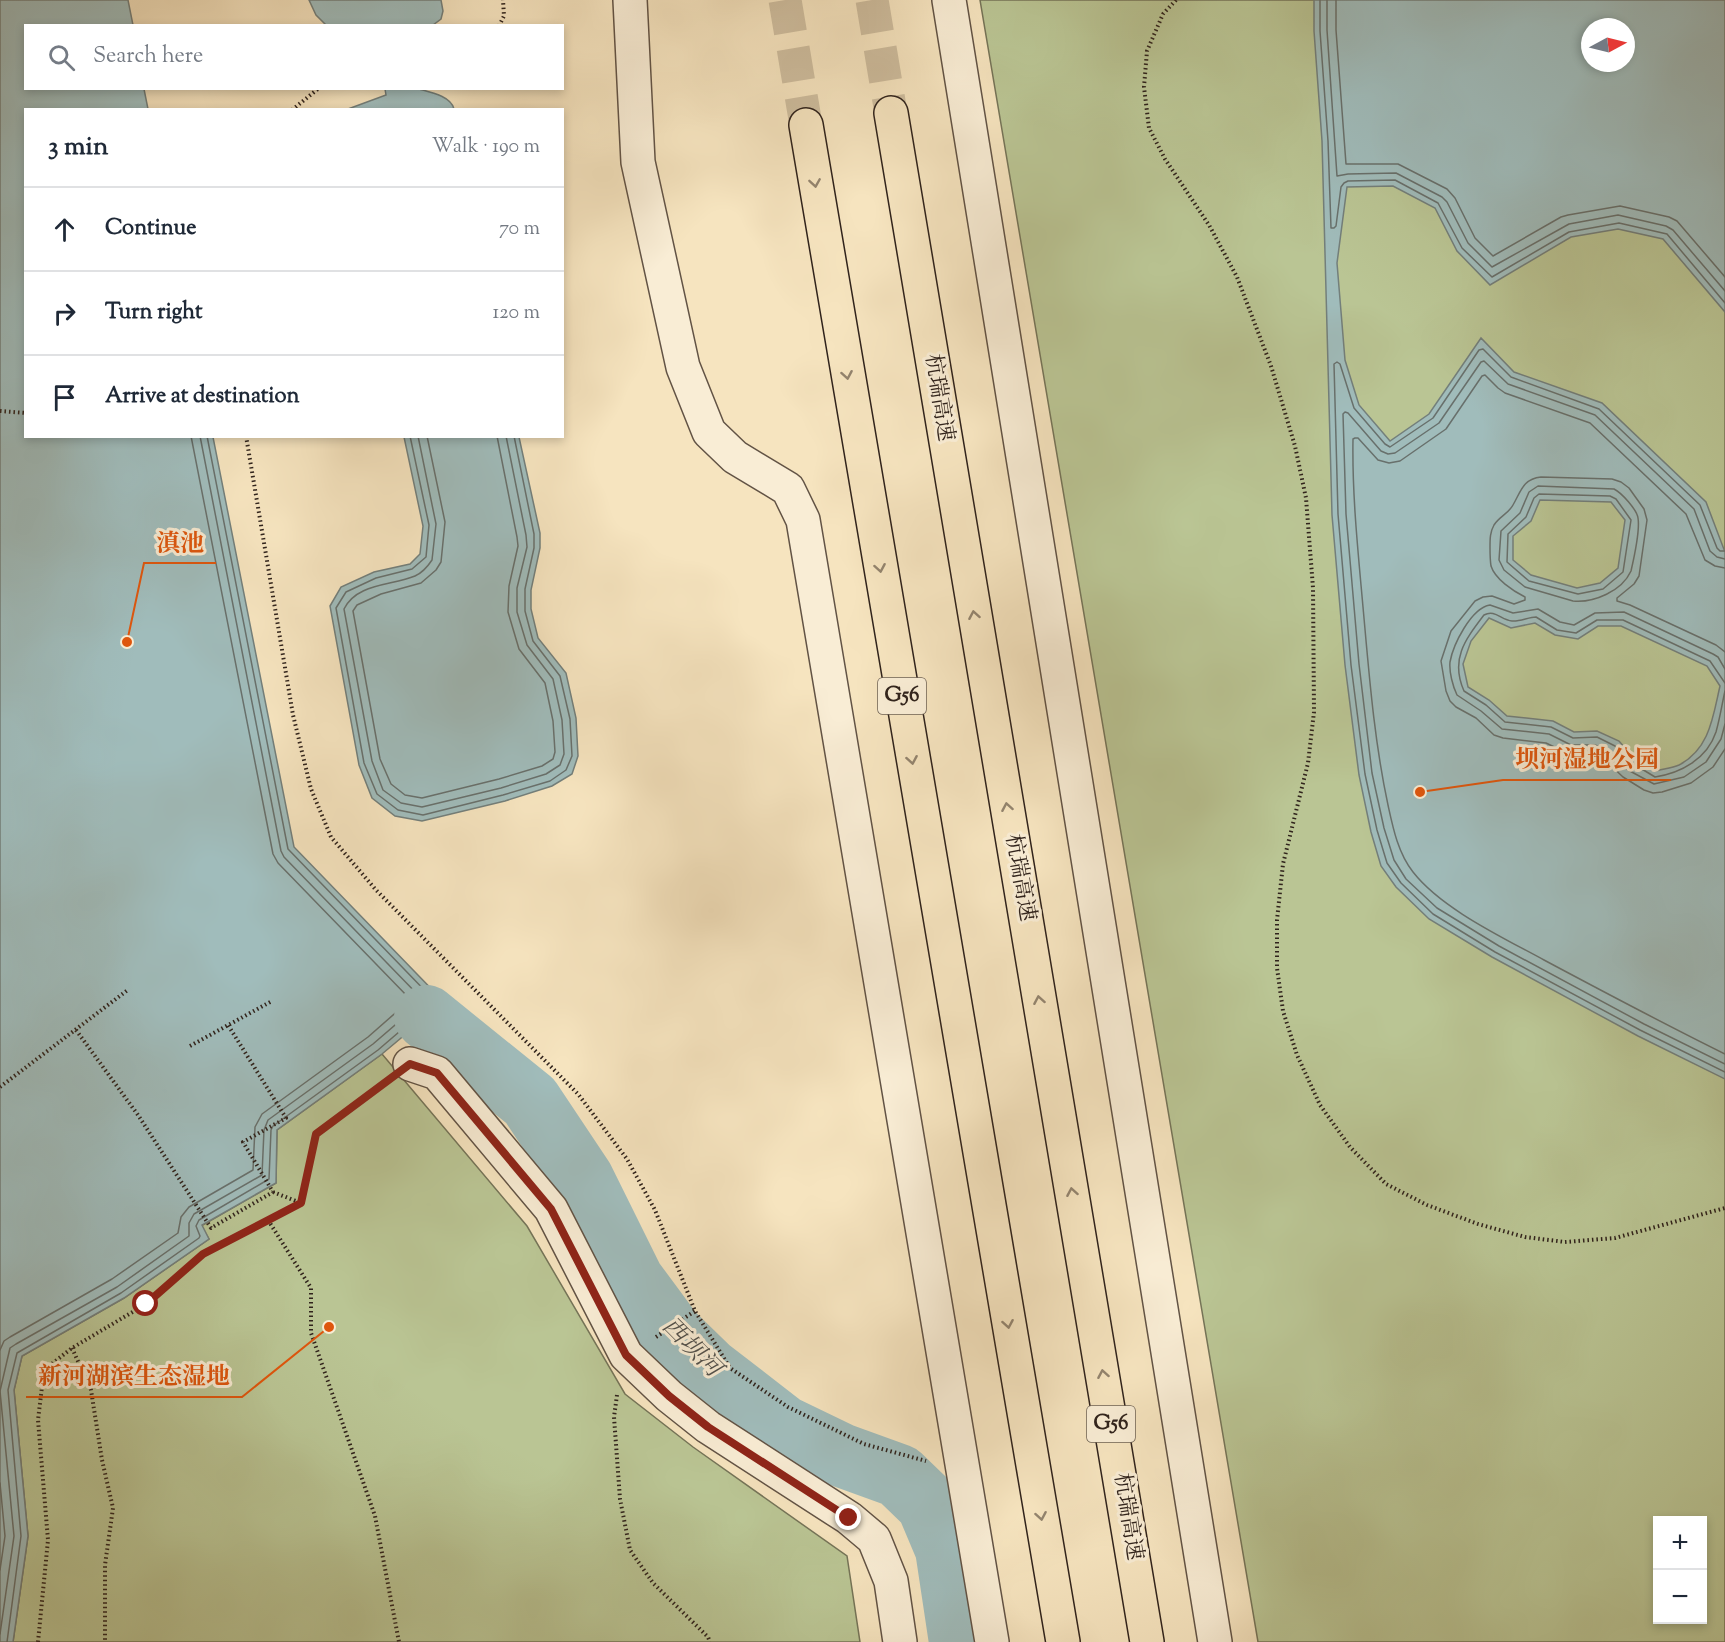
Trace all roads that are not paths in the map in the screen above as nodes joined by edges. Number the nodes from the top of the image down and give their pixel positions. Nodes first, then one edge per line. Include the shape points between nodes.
1 (630, 0) edge
2 (949, 0) edge
3 (891, 113) tunnel mouth
4 (806, 125) tunnel mouth
5 (410, 1064) road end
6 (1060, 1626) edge
7 (900, 1642) edge
8 (992, 1642) edge
9 (1147, 1642) edge
10 (1215, 1642) edge

1 - 8 lane via 638,162 683,367 710,432 735,457 788,489 804,520
2 - 10 lane
9 -> 3 highway, 杭瑞高速 / G56
4 -> 6 highway, G56
5 - 7 lane via 437,1073 551,1209 626,1355 708,1427 849,1518 874,1539 891,1581

